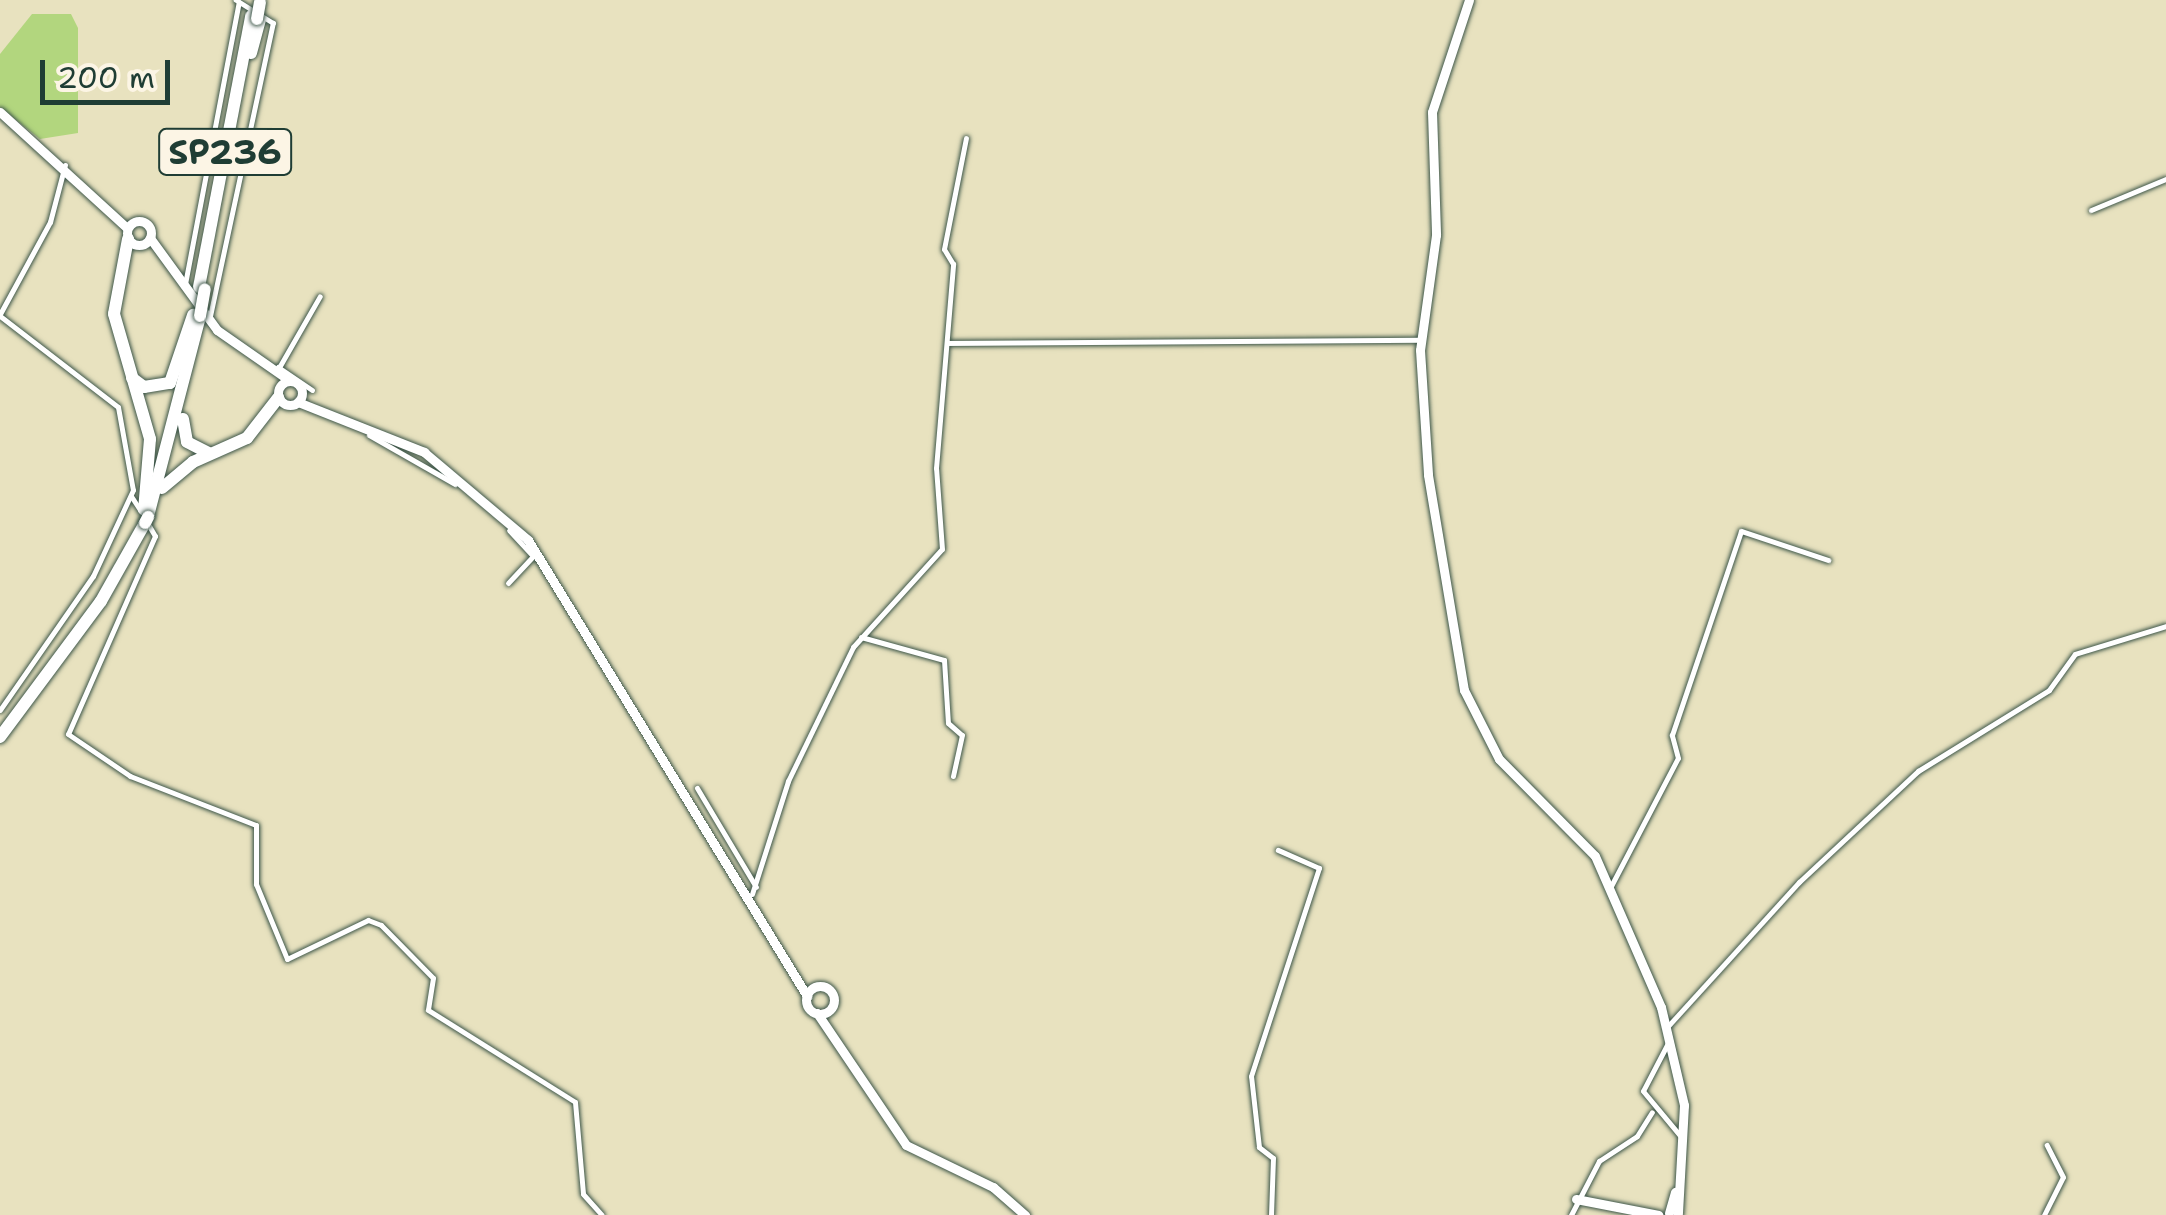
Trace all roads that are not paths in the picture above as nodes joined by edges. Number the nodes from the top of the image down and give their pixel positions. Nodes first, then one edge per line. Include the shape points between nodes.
1 (1469, 0) edge
2 (238, 1) edge
3 (261, 1) edge
4 (256, 18) junction
5 (0, 112) edge
6 (966, 138) dead end
7 (65, 164) junction
8 (2166, 180) edge
9 (2091, 210) dead end
10 (123, 216) junction
11 (137, 221) junction
12 (138, 242) junction
13 (196, 288) junction
14 (320, 296) dead end
15 (0, 315) edge
16 (201, 315) junction
17 (1420, 340) junction
18 (947, 343) junction
19 (192, 357) junction
20 (122, 364) junction
21 (276, 371) junction
22 (290, 381) junction
23 (292, 399) junction
24 (326, 408) junction
25 (217, 453) junction
26 (158, 494) junction
27 (131, 496) junction
28 (144, 516) junction
29 (532, 556) junction
30 (1828, 560) dead end
31 (508, 583) dead end
32 (2166, 626) edge
33 (859, 640) junction
34 (0, 710) edge
35 (641, 725) junction
36 (0, 726) edge
37 (0, 737) edge
38 (953, 776) dead end
39 (697, 788) dead end
40 (680, 796) dead end
41 (714, 848) dead end
42 (1278, 850) dead end
43 (738, 878) junction
44 (1610, 886) junction
45 (754, 890) junction
46 (764, 927) dead end
47 (800, 974) junction
48 (818, 986) junction
49 (807, 996) junction
50 (822, 1013) junction
51 (1668, 1026) junction
52 (1671, 1039) junction
53 (1652, 1112) junction
54 (1684, 1139) junction
55 (2047, 1145) dead end
56 (1576, 1199) junction
57 (1639, 1214) edge
58 (1670, 1214) edge
59 (602, 1215) edge
60 (1025, 1215) edge
61 (1270, 1215) edge
62 (1570, 1215) edge
63 (2044, 1215) edge

1 - 17 main road via 1432,112 1436,235
2 - 13 street
2 - 16 street via 273,23
3 - 4 highway, SP236, bridge
4 - 13 highway, SP236
4 - 13 highway, SP236
5 - 7 main road
6 - 18 street via 944,249 952,264
7 - 10 main road
7 - 15 street via 50,222
8 - 9 street
10 - 11 main road
10 - 12 main road
11 - 12 main road
11 - 12 main road
12 - 13 main road
12 - 20 highway via 114,303
13 - 16 highway, SP236, bridge
14 - 21 street
15 - 27 street via 118,407
16 - 19 highway, SP236
16 - 20 highway via 170,382 144,387
16 - 21 main road
16 - 28 highway, SP236
17 - 18 street
17 - 44 main road via 1428,474 1464,690 1484,737 1576,831
18 - 33 street via 936,468 942,550
19 - 25 highway via 183,433 199,452
19 - 26 highway, SP236
20 - 28 highway via 150,439
21 - 22 main road
21 - 23 main road
21 - 23 street
22 - 23 main road
22 - 23 main road
23 - 24 main road
23 - 25 highway
24 - 29 street via 456,484
24 - 35 main road via 436,460 534,548
25 - 26 highway
26 - 28 highway, SP236
27 - 34 street via 94,576
27 - 59 street via 155,536 68,734 130,776 256,825 256,884 287,959 376,920 434,978 428,1010 577,1105 584,1194
28 - 36 highway, SP236 via 98,593
28 - 37 highway, SP236 via 101,601
29 - 31 street
29 - 35 street
30 - 44 street via 1741,531 1672,735 1678,758
32 - 51 street via 2075,654 2049,690 1918,772 1799,882
33 - 38 street via 944,660 948,723 962,734
33 - 45 street via 788,781
35 - 40 street
35 - 43 main road
39 - 45 street
41 - 43 street
42 - 61 street via 1319,868 1251,1076 1260,1146 1272,1158
43 - 45 main road
43 - 46 street
44 - 51 main road
45 - 47 main road
47 - 48 main road
47 - 49 main road
48 - 49 main road
48 - 50 main road via 834,996
49 - 50 main road
50 - 60 main road via 906,1145 993,1187
51 - 52 main road
52 - 53 street via 1644,1086
52 - 54 main road
53 - 54 street
53 - 56 street via 1599,1160
54 - 58 main road
55 - 63 street via 2063,1173
56 - 57 main road
56 - 62 street
57 - 58 main road

